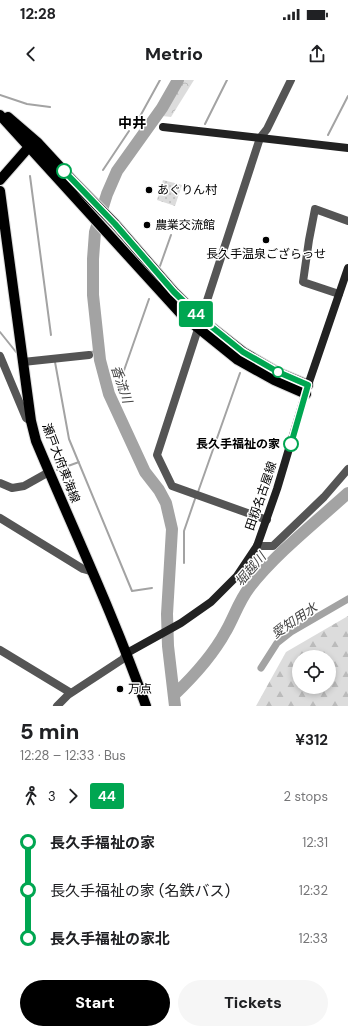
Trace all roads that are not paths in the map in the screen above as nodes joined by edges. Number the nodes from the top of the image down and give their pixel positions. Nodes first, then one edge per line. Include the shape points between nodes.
1 (292, 80) edge
2 (0, 110) edge
3 (0, 115) edge
4 (163, 127) dead end
5 (260, 138) junction
6 (28, 148) junction
7 (348, 148) edge
8 (0, 180) edge
9 (0, 191) edge
10 (348, 221) edge
11 (348, 268) edge
12 (340, 294) junction
13 (202, 319) junction
14 (198, 329) junction
15 (89, 355) dead end
16 (0, 356) edge
17 (23, 362) junction
18 (307, 389) junction
19 (31, 421) junction
20 (348, 469) edge
21 (49, 472) junction
22 (0, 483) edge
23 (0, 518) edge
24 (267, 520) junction
25 (257, 546) junction
26 (90, 570) junction
27 (0, 650) edge
28 (127, 653) junction
29 (71, 693) junction
30 (57, 706) edge
31 (146, 706) edge

1 - 5 street
2 - 13 main road via 37,142 108,216 174,292
3 - 6 main road
4 - 5 main road
5 - 7 main road
5 - 13 street
6 - 8 main road
6 - 14 main road via 181,314
9 - 17 main road, 瀬戸大府東海線
10 - 12 street via 315,209 304,282
11 - 12 main road, 田籾名古屋線
12 - 18 main road, 田籾名古屋線
13 - 18 main road via 243,352
14 - 18 main road via 238,360 274,380
14 - 24 street via 157,455 172,486
15 - 17 street
16 - 19 street via 26,418
17 - 19 main road, 瀬戸大府東海線
18 - 24 main road, 田籾名古屋線
19 - 21 main road, 瀬戸大府東海線
20 - 25 street via 324,497 273,546
21 - 22 street via 24,486 12,488
21 - 26 main road, 瀬戸大府東海線
23 - 26 street via 83,570
24 - 25 main road, 田籾名古屋線
25 - 28 main road, 田籾名古屋線 via 224,590 211,602 181,623
26 - 28 main road, 瀬戸大府東海線
27 - 29 street
28 - 29 street via 123,659
28 - 31 main road, 瀬戸大府東海線
29 - 30 street

